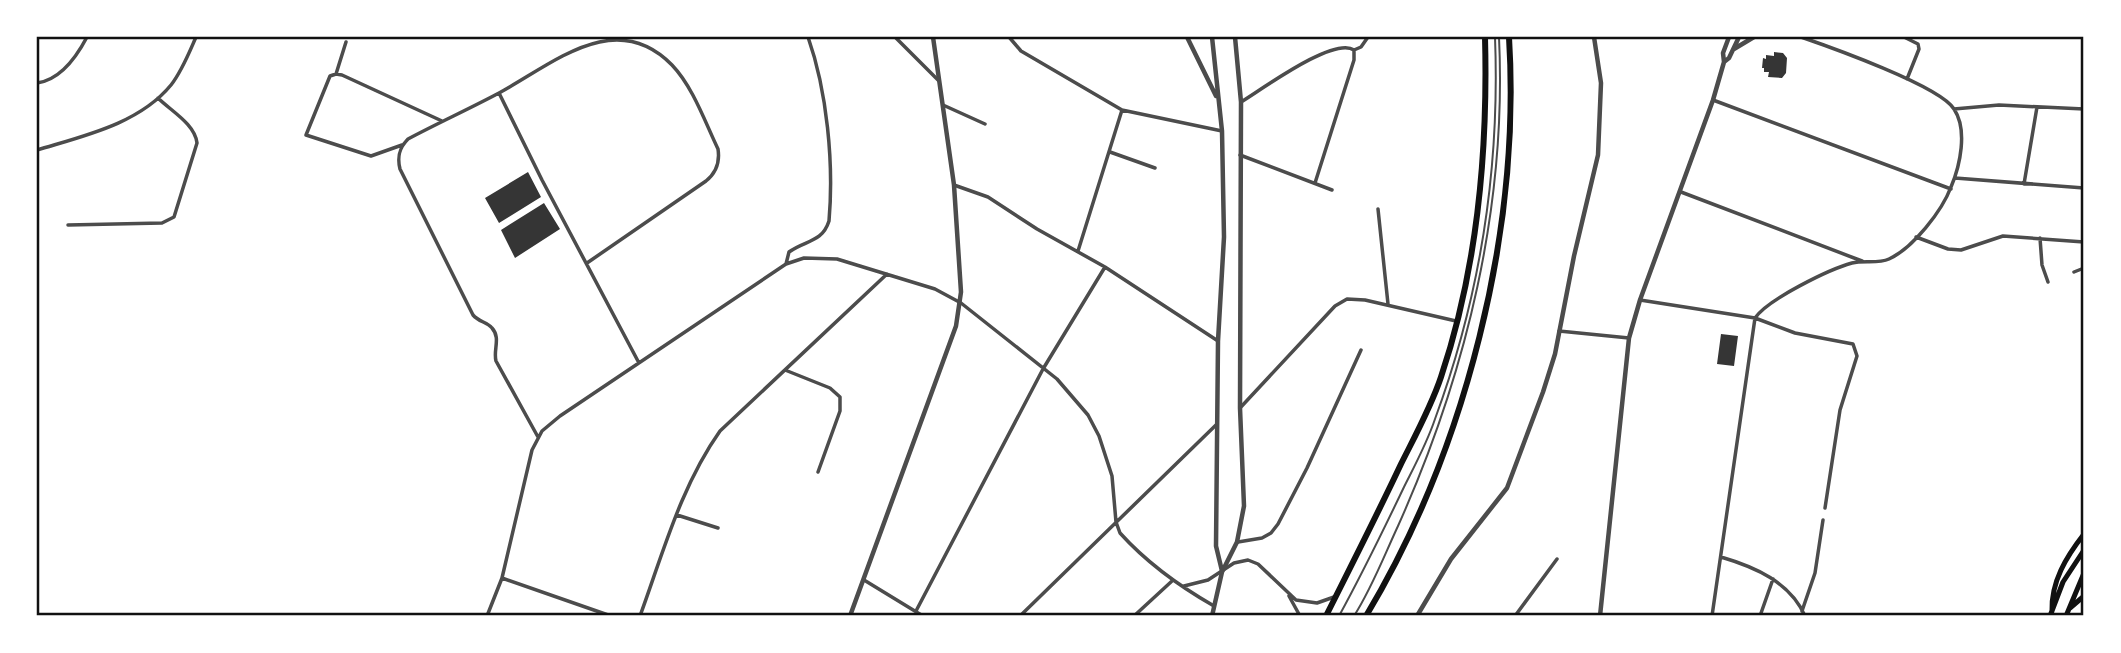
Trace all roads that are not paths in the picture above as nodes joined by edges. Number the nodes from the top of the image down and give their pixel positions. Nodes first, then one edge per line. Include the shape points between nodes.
1 (87, 37) edge
2 (196, 37) edge
3 (808, 37) edge
4 (895, 37) edge
5 (933, 37) edge
6 (1009, 37) edge
7 (1187, 37) edge
8 (1212, 37) edge
9 (1235, 37) edge
10 (1368, 37) edge
11 (1485, 37) edge
12 (1497, 37) edge
13 (1509, 37) edge
14 (1594, 37) edge
15 (1729, 37) edge
16 (1739, 37) edge
17 (1754, 37) edge
18 (1801, 37) edge
19 (1904, 37) edge
20 (345, 42) dead end
21 (1734, 49) junction
22 (1354, 50) junction
23 (1724, 62) junction
24 (336, 74) junction
25 (1907, 79) junction
26 (939, 81) junction
27 (37, 83) edge
28 (499, 93) junction
29 (158, 98) junction
30 (1218, 100) junction
31 (1713, 100) junction
32 (1241, 102) junction
33 (943, 105) junction
34 (2037, 107) junction
35 (1954, 109) junction
36 (2084, 109) edge
37 (1122, 110) junction
38 (442, 121) junction
39 (985, 124) dead end
40 (1222, 131) junction
41 (404, 144) junction
42 (37, 150) edge
43 (1110, 152) junction
44 (1240, 155) junction
45 (1155, 168) dead end
46 (1955, 178) junction
47 (1315, 183) junction
48 (2024, 184) junction
49 (954, 185) junction
50 (2084, 188) edge
51 (1951, 189) junction
52 (1332, 190) dead end
53 (1681, 192) junction
54 (1378, 209) dead end
55 (68, 225) dead end
56 (1916, 237) junction
57 (2040, 238) junction
58 (2084, 242) edge
59 (1078, 252) junction
60 (1864, 261) junction
61 (587, 263) junction
62 (786, 264) junction
63 (1105, 267) junction
64 (2084, 268) edge
65 (2074, 272) dead end
66 (887, 274) junction
67 (2048, 282) dead end
68 (1640, 300) junction
69 (961, 303) junction
70 (1388, 304) junction
71 (1755, 318) junction
72 (1456, 321) junction
73 (1559, 331) junction
74 (1629, 338) junction
75 (1218, 341) junction
76 (1361, 350) dead end
77 (639, 363) junction
78 (785, 369) junction
79 (1043, 369) junction
80 (1240, 408) junction
81 (1218, 422) junction
82 (538, 437) junction
83 (818, 472) dead end
84 (1825, 508) dead end
85 (677, 515) junction
86 (1823, 520) dead end
87 (1116, 522) junction
88 (718, 528) dead end
89 (2084, 534) edge
90 (1237, 542) junction
91 (2084, 550) edge
92 (1721, 557) junction
93 (1557, 559) dead end
94 (1222, 572) junction
95 (2084, 573) edge
96 (502, 578) junction
97 (1773, 579) junction
98 (864, 580) junction
99 (1172, 581) junction
100 (1184, 586) junction
101 (1288, 594) junction
102 (1336, 596) junction
103 (2084, 596) edge
104 (1214, 606) junction
105 (916, 611) junction
106 (2051, 613) edge
107 (2067, 613) edge
108 (1804, 614) edge
109 (487, 616) edge
110 (611, 616) edge
111 (640, 616) edge
112 (850, 616) edge
113 (923, 616) edge
114 (1020, 616) edge
115 (1134, 616) edge
116 (1212, 616) edge
117 (1300, 616) edge
118 (1326, 616) edge
119 (1339, 616) edge
120 (1353, 616) edge
121 (1366, 616) edge
122 (1417, 616) edge
123 (1515, 616) edge
124 (1600, 616) edge
125 (1712, 616) edge
126 (1760, 616) edge

1 - 27 street via 67,66
2 - 29 street via 173,82
3 - 62 street via 823,99 829,221 819,238 789,252
4 - 26 street
5 - 26 street
6 - 37 street via 1021,51
7 - 30 street
8 - 30 street
9 - 32 street
10 - 22 street
11 - 72 highway via 1485,109 1476,211
12 - 119 lane via 1491,183 1464,325 1426,443
12 - 120 lane via 1500,122 1496,183 1472,313 1422,473
13 - 121 highway via 1506,177 1483,324 1446,443 1397,558
14 - 73 street via 1601,83 1598,155
15 - 23 street
16 - 21 street
17 - 21 street
18 - 25 street
19 - 25 street via 1919,48
20 - 24 street
21 - 23 street
22 - 32 street via 1346,46 1330,49
22 - 47 street
23 - 31 street
24 - 38 street
24 - 41 street via 328,78 306,135 370,156
25 - 35 street
26 - 33 street
28 - 38 street
28 - 61 street
28 - 61 street via 570,51 605,40 649,49 671,65 687,87 718,149 715,172
29 - 42 street via 100,131
29 - 55 street via 191,127 197,143 174,217 162,223
30 - 40 street
31 - 51 street
31 - 53 street
32 - 44 street
33 - 39 street
33 - 49 street
34 - 35 street
34 - 36 street
34 - 48 street
35 - 46 street via 1961,131
37 - 40 street
37 - 43 street
38 - 41 street
40 - 75 street via 1224,237
41 - 82 street via 398,156 400,169 473,315 492,328 497,340 496,361
43 - 45 street
43 - 59 street
44 - 47 street
44 - 80 street
46 - 48 street
46 - 51 street
47 - 52 street
48 - 50 street
49 - 59 street via 988,197
49 - 69 street
51 - 56 street via 1938,214
53 - 60 street
53 - 68 street
54 - 70 street
56 - 57 street via 1961,250 2003,236
56 - 60 street via 1891,258
57 - 58 street
57 - 67 street
59 - 63 street
60 - 71 street via 1824,275 1769,305
61 - 77 street
62 - 66 street via 804,258 837,259
62 - 77 street
63 - 75 street
63 - 79 street
64 - 65 street
66 - 69 street via 919,282
66 - 78 street
68 - 71 street
68 - 74 street
69 - 79 street
69 - 98 street
70 - 72 street
70 - 80 street via 1355,299 1339,303
71 - 84 street via 1855,347 1857,356 1840,410
71 - 92 street
72 - 102 highway via 1427,411
73 - 74 street
73 - 122 street via 1544,392 1510,480 1451,559
74 - 124 street
75 - 81 street
76 - 90 street via 1278,524 1262,538
77 - 82 street via 554,420
78 - 83 street via 840,397 840,411
78 - 85 street via 720,431 695,472
79 - 87 street via 1094,426 1112,476
79 - 105 street
80 - 90 street via 1244,506
81 - 87 street
81 - 94 street via 1216,546
82 - 96 street
85 - 88 street
85 - 111 street
86 - 108 street
87 - 99 street via 1128,542
87 - 114 street
89 - 106 main road via 2058,576
90 - 94 street
91 - 106 main road via 2063,582
92 - 97 street
92 - 125 street
93 - 123 street
94 - 100 street
94 - 101 street via 1238,561 1254,561
94 - 104 street
95 - 107 main road
96 - 109 street
96 - 110 street
97 - 108 street
97 - 126 street
98 - 105 street
98 - 112 street
99 - 100 street
99 - 115 street
100 - 104 street
101 - 102 street via 1306,603
101 - 117 street
102 - 118 highway
103 - 107 main road
104 - 116 street
105 - 113 street

